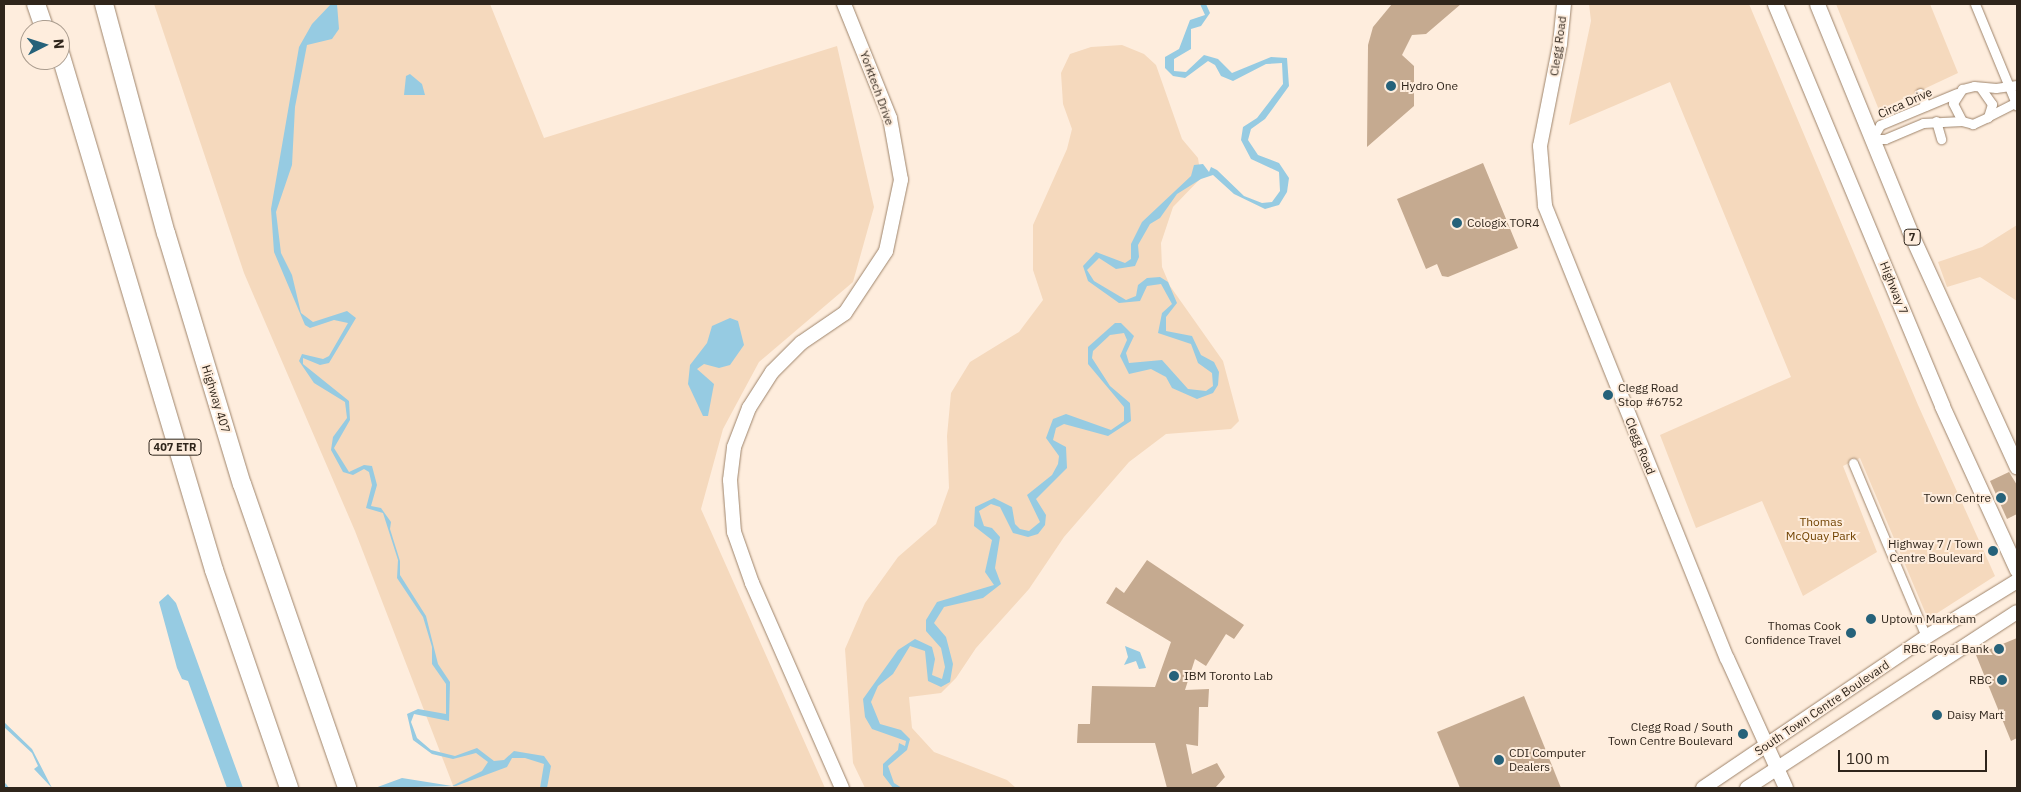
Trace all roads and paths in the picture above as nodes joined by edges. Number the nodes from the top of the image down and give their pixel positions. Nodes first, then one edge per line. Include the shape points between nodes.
1 (36, 4) edge
2 (48, 4) edge
3 (104, 4) edge
4 (844, 4) edge
5 (1564, 4) edge
6 (1775, 4) edge
7 (1816, 4) edge
8 (1975, 4) edge
9 (42, 20) edge
10 (52, 20) edge
11 (60, 70) edge
12 (64, 70) edge
13 (2014, 85) edge
14 (1980, 87) junction
15 (1920, 93) dead end
16 (1957, 93) junction
17 (72, 102) junction
18 (2017, 103) edge
19 (1926, 106) junction
20 (1988, 117) junction
21 (1936, 121) junction
22 (1962, 121) junction
23 (1872, 139) junction
24 (1940, 139) dead end
25 (1853, 463) dead end
26 (2017, 466) edge
27 (2017, 570) edge
28 (2017, 581) edge
29 (2017, 612) edge
30 (1926, 637) junction
31 (1764, 744) junction
32 (1778, 768) junction
33 (289, 788) edge
34 (347, 788) edge
35 (842, 788) edge
36 (1703, 788) edge
37 (1748, 788) edge
38 (1786, 788) edge

1 - 9 highway
2 - 10 highway
3 - 34 highway, Highway 407 via 166,233 242,484
4 - 35 street, Yorktech Drive via 890,118 897,194 886,251 845,314 801,343 772,372 749,408 734,447 730,480 734,532 752,583
5 - 31 street, Clegg Road via 1560,44 1540,146 1545,206
6 - 27 main road, Highway 7 via 1942,406
7 - 23 main road, 7
8 - 13 street
11 - 17 highway
12 - 17 highway, 407 ETR
13 - 14 street
13 - 18 street
14 - 16 street via 1968,86
14 - 20 street via 1992,104
15 - 19 street
16 - 19 street, Circa Drive
16 - 22 street via 1954,108
17 - 33 highway, 407 ETR via 214,570
18 - 20 street
19 - 23 street, Circa Drive via 1880,125
20 - 22 street via 1973,124
21 - 22 street, Circa Drive
21 - 23 street, Circa Drive via 1885,139
21 - 24 street
23 - 26 main road, 7 via 1971,371
25 - 30 street
28 - 30 street, South Town Centre Boulevard
29 - 32 street, South Town Centre Boulevard
30 - 31 street, South Town Centre Boulevard
31 - 32 street, Clegg Road
31 - 36 street, South Town Centre Boulevard
32 - 37 street, South Town Centre Boulevard
32 - 38 street, Clegg Road

